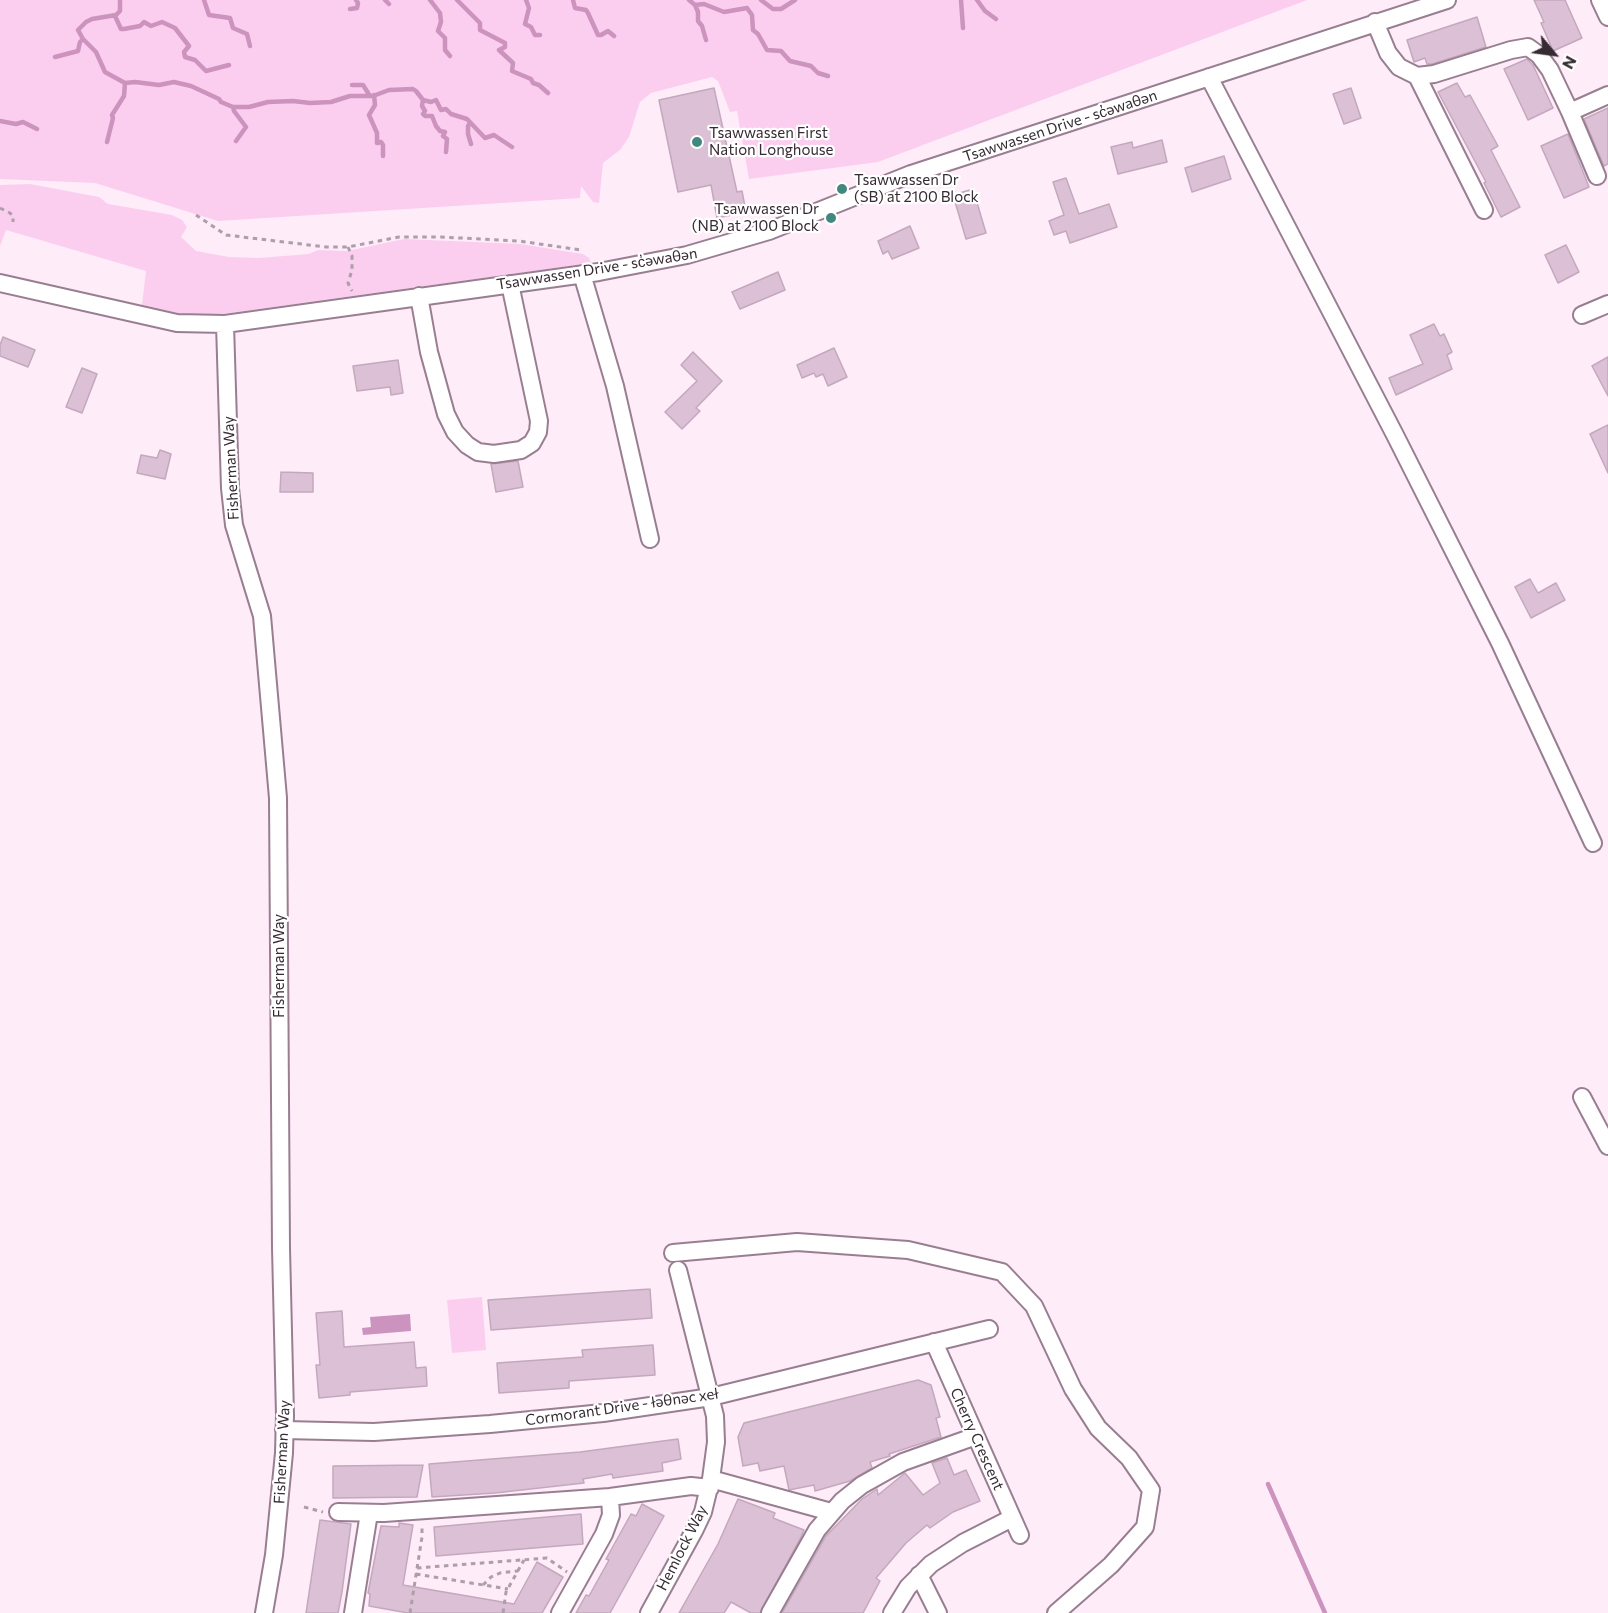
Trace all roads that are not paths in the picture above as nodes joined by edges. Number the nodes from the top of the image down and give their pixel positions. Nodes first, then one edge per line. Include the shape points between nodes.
1 (1447, 0) edge
2 (1600, 0) edge
3 (1608, 17) edge
4 (1375, 22) junction
5 (1417, 75) junction
6 (1209, 77) junction
7 (1608, 95) edge
8 (1570, 112) junction
9 (1597, 176) dead end
10 (1484, 210) dead end
11 (582, 274) junction
12 (0, 283) edge
13 (510, 284) junction
14 (418, 296) junction
15 (1608, 304) edge
16 (1582, 315) dead end
17 (225, 324) junction
18 (650, 539) dead end
19 (1593, 843) dead end
20 (1582, 1097) dead end
21 (1608, 1146) edge
22 (673, 1253) dead end
23 (678, 1270) dead end
24 (989, 1329) dead end
25 (934, 1342) junction
26 (711, 1397) junction
27 (284, 1430) junction
28 (975, 1436) junction
29 (711, 1484) junction
30 (610, 1497) junction
31 (338, 1512) dead end
32 (831, 1512) junction
33 (369, 1513) junction
34 (1012, 1518) junction
35 (1020, 1535) dead end
36 (919, 1575) junction
37 (264, 1613) edge
38 (354, 1613) edge
39 (560, 1613) edge
40 (649, 1613) edge
41 (770, 1613) edge
42 (892, 1613) edge
43 (938, 1613) edge
44 (1056, 1613) edge

1 - 4 street, Tsawwassen Drive - sc̓əwaθən
2 - 3 street
4 - 5 street via 1388,53 1400,67
4 - 6 street, Tsawwassen Drive - sc̓əwaθən
5 - 8 street via 1434,74 1528,47 1550,70
5 - 10 street
6 - 11 street, Tsawwassen Drive - sc̓əwaθən via 911,174 729,244
6 - 19 street via 1500,643
7 - 8 street
8 - 9 street
11 - 13 street, Tsawwassen Drive - sc̓əwaθən
11 - 18 street via 615,386
12 - 17 street, Tsawwassen Drive - sc̓əwaθən via 177,323
13 - 14 street, Tsawwassen Drive - sc̓əwaθən
13 - 14 street via 539,421 532,443 512,452 478,452 455,432 429,352
14 - 17 street, Tsawwassen Drive - sc̓əwaθən
15 - 16 street
17 - 27 street, Fisherman Way via 234,525 262,616 278,798
20 - 21 street
22 - 44 street via 797,1242 908,1250 1002,1272 1034,1306 1072,1389 1098,1428 1130,1458 1150,1490 1145,1527 1111,1565
23 - 26 street, Hemlock Way
24 - 25 street, Cormorant Drive - łəθnəc xeł
25 - 26 street, Cormorant Drive - łəθnəc xeł
25 - 28 street, Cherry Crescent
26 - 27 street, Cormorant Drive - łəθnəc xeł via 490,1424 374,1432
26 - 29 street, Hemlock Way via 716,1442
27 - 37 street, Fisherman Way via 274,1555
28 - 32 street via 884,1472
28 - 34 street, Cherry Crescent
29 - 30 street
29 - 32 street
29 - 40 street, Hemlock Way via 694,1531
30 - 33 street
30 - 39 street via 611,1515 604,1534
31 - 33 street
32 - 41 street
33 - 38 street
34 - 35 street, Cherry Crescent
34 - 36 street via 948,1552
36 - 42 street
36 - 43 street

